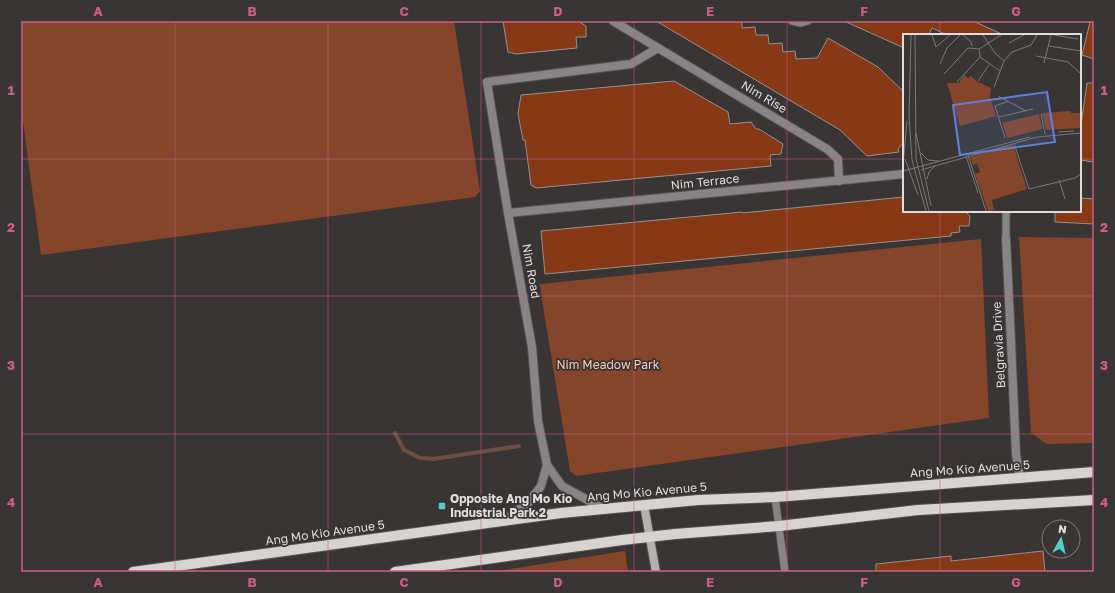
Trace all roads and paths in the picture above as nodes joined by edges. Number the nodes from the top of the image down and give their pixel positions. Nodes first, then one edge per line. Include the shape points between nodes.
1 (613, 21) edge
2 (792, 21) edge
3 (808, 21) edge
4 (658, 48) junction
5 (903, 174) edge
6 (839, 181) junction
7 (1006, 212) edge
8 (508, 213) junction
9 (1006, 239) joint
10 (547, 465) junction
11 (1094, 472) edge
12 (1020, 478) junction
13 (776, 497) junction
14 (1094, 500) edge
15 (644, 505) junction
16 (604, 509) junction
17 (505, 521) junction
18 (779, 526) junction
19 (649, 537) junction
20 (133, 572) edge
21 (395, 572) edge
22 (656, 572) edge
23 (784, 572) edge

1 - 4 street, Nim Rise
2 - 3 lane
4 - 6 street, Nim Rise via 827,149 838,159
4 - 8 street, Nim Road via 631,64 488,82
5 - 6 street, Nim Terrace
6 - 8 street, Nim Terrace
7 - 9 lane, Belgravia Drive
8 - 10 street, Nim Road via 532,347 538,421
9 - 12 street, Belgravia Drive via 1016,454
10 - 16 street via 562,486
10 - 17 street via 541,486 529,502
11 - 12 main road, Ang Mo Kio Avenue 5
12 - 13 main road, Ang Mo Kio Avenue 5
13 - 15 main road, Ang Mo Kio Avenue 5
13 - 18 lane
14 - 18 main road via 918,510
15 - 16 main road, Ang Mo Kio Avenue 5
15 - 19 street
16 - 17 main road, Ang Mo Kio Avenue 5
17 - 20 main road, Ang Mo Kio Avenue 5
18 - 19 main road
18 - 23 lane
19 - 21 main road
19 - 22 street

